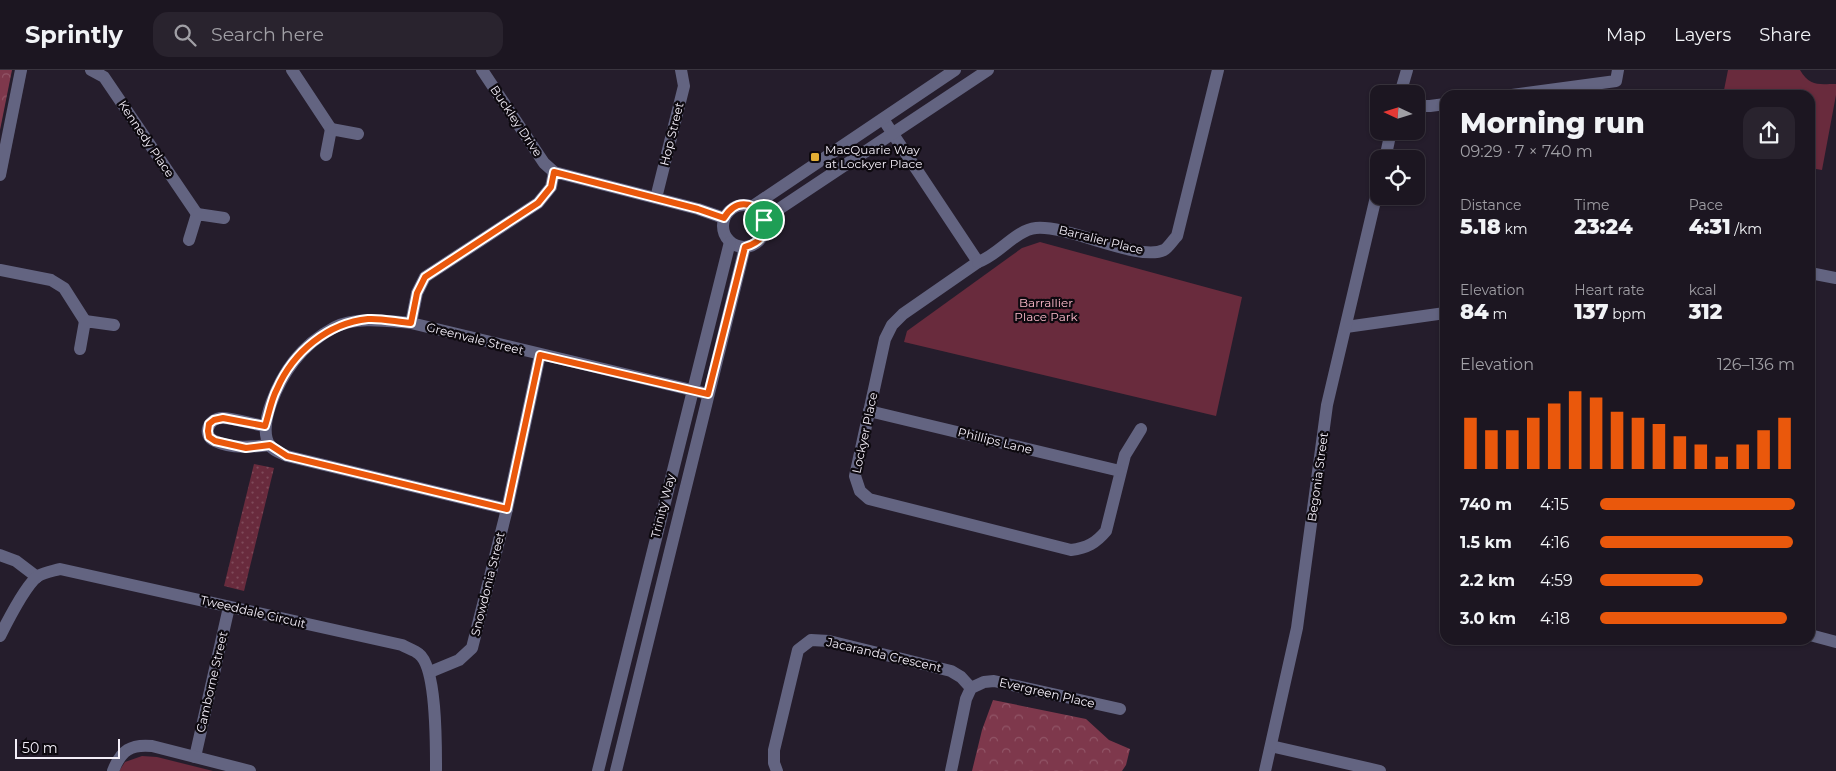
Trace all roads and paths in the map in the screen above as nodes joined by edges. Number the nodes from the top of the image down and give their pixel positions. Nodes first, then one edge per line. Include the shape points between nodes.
1 (21, 70) edge
2 (91, 70) edge
3 (292, 70) edge
4 (482, 70) edge
5 (681, 70) edge
6 (956, 70) edge
7 (988, 70) edge
8 (1218, 70) edge
9 (1407, 70) edge
10 (1618, 70) edge
11 (1403, 85) edge
12 (1547, 90) edge
13 (1440, 105) edge
14 (1425, 106) edge
15 (883, 119) junction
16 (332, 130) junction
17 (358, 134) dead end
18 (893, 134) junction
19 (326, 155) dead end
20 (554, 172) junction
21 (0, 175) edge
22 (656, 198) junction
23 (1374, 205) edge
24 (753, 206) junction
25 (197, 214) junction
26 (224, 218) dead end
27 (724, 218) junction
28 (764, 220) junction
29 (189, 240) dead end
30 (730, 242) junction
31 (745, 247) junction
32 (978, 262) junction
33 (0, 270) edge
34 (1815, 274) edge
35 (1836, 278) edge
36 (1440, 314) edge
37 (85, 321) junction
38 (411, 323) junction
39 (114, 325) dead end
40 (1346, 327) junction
41 (80, 349) dead end
42 (540, 355) junction
43 (692, 389) junction
44 (708, 394) junction
45 (869, 411) junction
46 (265, 426) junction
47 (1141, 429) dead end
48 (270, 445) junction
49 (1120, 472) junction
50 (507, 509) junction
51 (0, 555) edge
52 (37, 577) junction
53 (229, 607) junction
54 (0, 636) edge
55 (1815, 637) edge
56 (1836, 642) edge
57 (430, 672) junction
58 (971, 688) junction
59 (1120, 709) dead end
60 (1271, 746) junction
61 (195, 757) junction
62 (113, 771) edge
63 (250, 771) edge
64 (436, 771) edge
65 (598, 771) edge
66 (616, 771) edge
67 (777, 771) edge
68 (951, 771) edge
69 (1265, 771) edge
70 (1380, 771) edge

1 - 21 street
2 - 25 street, Kennedy Place via 104,77
3 - 16 street
4 - 20 street, Buckley Drive via 544,163
5 - 22 street, Hop Street via 684,86
6 - 15 street
7 - 18 street
8 - 32 street, Barralier Place via 1177,236 1164,250 1145,253 1051,228 1035,228 1020,233
9 - 11 street
10 - 12 street via 1616,80
13 - 14 street
15 - 18 street
15 - 24 street
16 - 17 street
16 - 19 street
18 - 28 street
18 - 32 street
20 - 22 street
20 - 38 street via 551,187 538,203 425,277 417,293
22 - 27 street
23 - 40 street, Begonia Street
24 - 27 street via 736,206
24 - 28 street
25 - 26 street
25 - 29 street
27 - 30 street, Trinity Way via 723,231
28 - 31 street via 761,238 754,245
30 - 31 street
30 - 43 street, Trinity Way
31 - 44 street, Trinity Way
32 - 45 street, Lockyer Place via 892,325 885,339
33 - 37 street via 51,280 64,288
34 - 35 street
36 - 40 street
37 - 39 street
37 - 41 street
38 - 42 street, Greenvale Street
38 - 46 street, Greenvale Street via 369,319 337,326 315,340 294,360 277,388
40 - 60 street, Begonia Street via 1328,406 1298,628
42 - 43 street, Greenvale Street
42 - 50 street, Snowdonia Street
43 - 44 street, Greenvale Street
43 - 65 street, Trinity Way
44 - 66 street, Trinity Way
45 - 49 street, Phillips Lane
45 - 49 street, Lockyer Place via 855,476 860,491 869,499 1071,550 1086,548 1106,531
46 - 48 street
46 - 48 street via 223,418 209,424 208,431 209,437 215,441 246,448
47 - 49 street, Lockyer Place via 1124,455
48 - 50 street via 287,456
50 - 57 street, Snowdonia Street via 472,648 458,660
51 - 52 street via 16,561
52 - 53 street, Tweeddale Circuit via 60,569
52 - 54 street
53 - 57 street, Tweeddale Circuit via 402,645 420,654
53 - 61 street, Camborne Street
55 - 56 street
57 - 64 street, Tweeddale Circuit
58 - 59 street, Evergreen Place via 994,681
58 - 67 street, Jacaranda Crescent via 951,670 829,641 811,640 798,650 774,750
58 - 68 street
60 - 69 street, Begonia Street
60 - 70 street
61 - 62 street via 137,744 123,753
61 - 63 street

